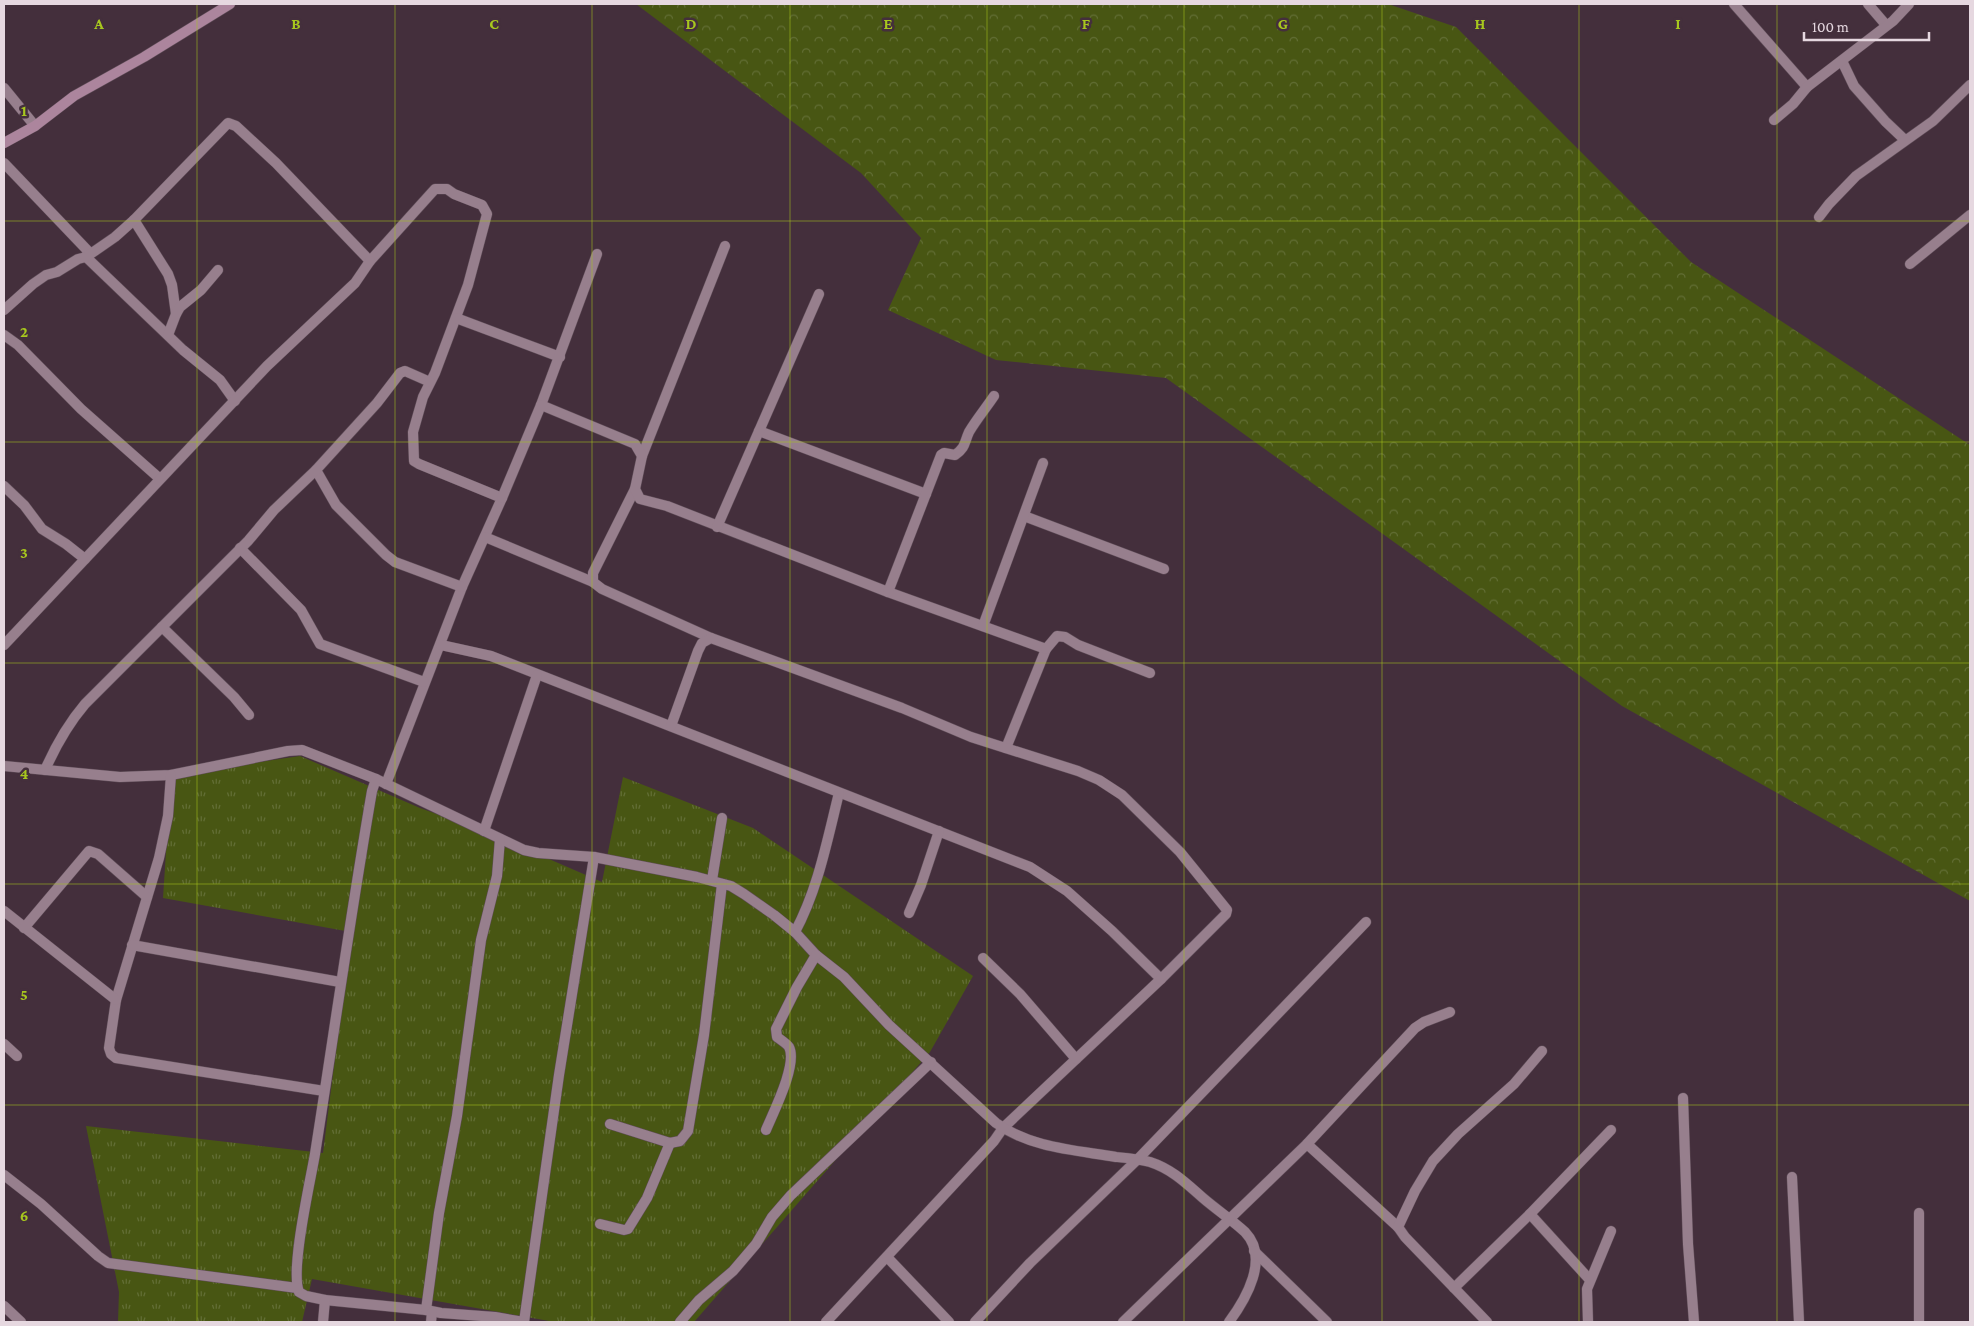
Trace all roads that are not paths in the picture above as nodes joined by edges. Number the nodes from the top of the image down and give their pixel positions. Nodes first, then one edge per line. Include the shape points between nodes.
1 (230, 4) edge
2 (1734, 4) edge
3 (1868, 4) edge
4 (1908, 4) edge
5 (1886, 25) junction
6 (1842, 61) junction
7 (1970, 85) edge
8 (1807, 87) junction
9 (4, 88) edge
10 (1774, 120) dead end
11 (35, 126) junction
12 (1905, 140) junction
13 (4, 143) edge
14 (4, 163) edge
15 (1970, 215) edge
16 (1818, 217) dead end
17 (134, 220) junction
18 (726, 246) dead end
19 (597, 254) dead end
20 (86, 257) junction
21 (370, 260) junction
22 (1910, 264) dead end
23 (218, 270) dead end
24 (819, 294) dead end
25 (4, 310) edge
26 (176, 314) junction
27 (456, 318) junction
28 (4, 335) edge
29 (168, 335) junction
30 (560, 357) junction
31 (430, 382) junction
32 (994, 396) dead end
33 (235, 401) junction
34 (541, 405) junction
35 (759, 431) junction
36 (642, 456) junction
37 (1043, 462) dead end
38 (316, 470) junction
39 (160, 478) junction
40 (4, 486) edge
41 (635, 489) junction
42 (926, 494) junction
43 (502, 498) junction
44 (1024, 516) junction
45 (717, 527) junction
46 (484, 537) junction
47 (240, 548) junction
48 (85, 559) junction
49 (1164, 569) dead end
50 (593, 582) junction
51 (462, 587) junction
52 (888, 592) junction
53 (984, 626) junction
54 (162, 627) junction
55 (711, 638) junction
56 (4, 645) edge
57 (441, 645) junction
58 (1046, 649) junction
59 (1150, 673) dead end
60 (537, 675) junction
61 (424, 682) junction
62 (249, 715) dead end
63 (671, 726) junction
64 (1006, 748) junction
65 (4, 766) edge
66 (45, 770) junction
67 (171, 775) junction
68 (376, 779) junction
69 (386, 784) junction
70 (839, 793) junction
71 (722, 818) dead end
72 (484, 831) junction
73 (940, 831) junction
74 (500, 839) junction
75 (594, 857) junction
76 (717, 882) junction
77 (147, 897) junction
78 (4, 911) edge
79 (909, 913) dead end
80 (1366, 922) dead end
81 (24, 928) junction
82 (795, 932) junction
83 (132, 945) junction
84 (816, 955) junction
85 (983, 958) dead end
86 (1161, 979) junction
87 (340, 982) junction
88 (116, 1000) junction
89 (1450, 1012) dead end
90 (4, 1044) edge
91 (1542, 1051) dead end
92 (17, 1056) dead end
93 (1076, 1059) junction
94 (930, 1062) junction
95 (324, 1091) junction
96 (1683, 1098) dead end
97 (610, 1124) dead end
98 (1002, 1128) junction
99 (766, 1130) dead end
100 (1611, 1130) dead end
101 (670, 1142) junction
102 (1307, 1144) junction
103 (1137, 1160) junction
104 (4, 1175) edge
105 (1792, 1177) dead end
106 (1919, 1213) dead end
107 (1530, 1214) junction
108 (1229, 1219) junction
109 (600, 1224) dead end
110 (1398, 1227) junction
111 (1611, 1231) dead end
112 (1254, 1250) junction
113 (887, 1256) junction
114 (1590, 1280) junction
115 (297, 1288) junction
116 (1454, 1288) junction
117 (326, 1300) junction
118 (4, 1306) edge
119 (430, 1315) edge
120 (21, 1322) edge
121 (323, 1322) edge
122 (524, 1322) edge
123 (680, 1322) edge
124 (826, 1322) edge
125 (950, 1322) edge
126 (975, 1322) edge
127 (1123, 1322) edge
128 (1229, 1322) edge
129 (1326, 1322) edge
130 (1487, 1322) edge
131 (1588, 1322) edge
132 (1694, 1322) edge
133 (1799, 1322) edge
134 (1919, 1322) edge

1 - 11 main road via 74,96
2 - 8 street
3 - 5 street
4 - 5 street
5 - 6 street
6 - 8 street
6 - 12 street via 1854,86
7 - 12 street via 1933,121
8 - 10 street
9 - 11 street
11 - 13 main road
12 - 16 street via 1856,176
14 - 20 street via 88,251
15 - 22 street
17 - 20 street
17 - 21 street via 224,125 232,124 276,163
17 - 26 street via 168,274
18 - 36 street
19 - 30 street
20 - 25 street via 33,284
20 - 29 street
21 - 27 street via 435,189 447,189 482,205 487,214
21 - 33 street via 355,283 266,366
23 - 26 street
24 - 35 street
26 - 29 street
27 - 30 street
27 - 31 street
28 - 39 street via 81,409
29 - 33 street via 220,380
30 - 34 street
31 - 38 street via 405,371 400,373
31 - 43 street via 413,432 414,461
32 - 42 street via 960,451 955,455 941,455
33 - 39 street
34 - 36 street via 634,444
34 - 43 street
35 - 42 street
35 - 45 street
36 - 41 street
37 - 44 street
38 - 47 street
38 - 51 street via 336,505 386,555 395,562
39 - 48 street
40 - 48 street via 42,529
41 - 45 street via 640,499 667,506
41 - 50 street via 593,573
42 - 52 street
43 - 46 street
44 - 49 street
44 - 53 street
45 - 52 street
46 - 50 street
46 - 51 street
47 - 54 street
47 - 61 street via 297,605 320,644
48 - 56 street
50 - 55 street
51 - 57 street
52 - 53 street
53 - 58 street
54 - 62 street
54 - 66 street via 72,719
55 - 63 street via 702,643 698,651
55 - 64 street
57 - 60 street via 490,656
57 - 61 street
58 - 59 street via 1057,636 1066,637 1078,645
58 - 64 street
60 - 63 street
60 - 72 street
61 - 69 street
63 - 70 street
64 - 86 street via 1078,771 1122,795 1180,852 1226,906 1226,914
65 - 66 street
66 - 67 street via 120,777
67 - 68 street via 302,750
67 - 77 street via 166,825
68 - 69 street
68 - 87 street
69 - 72 street
70 - 73 street
70 - 82 street via 814,889
71 - 76 street
72 - 74 street
73 - 79 street
73 - 86 street via 1030,866 1067,891
74 - 75 street via 538,853
74 - 119 street via 497,876 481,940 458,1116 439,1212
75 - 76 street
75 - 122 street
76 - 82 street via 744,894
76 - 101 street via 704,1035 688,1131 680,1141
77 - 81 street via 98,854 89,851
77 - 83 street
78 - 81 street
80 - 103 street
81 - 88 street
82 - 84 street
83 - 87 street
83 - 88 street
84 - 94 street via 844,977 889,1026
84 - 99 street via 776,1029 777,1037 789,1047 792,1058 785,1086
85 - 93 street via 1020,994
86 - 93 street
87 - 95 street
88 - 95 street via 109,1048 116,1058
89 - 102 street via 1415,1028
90 - 92 street
91 - 110 street via 1514,1084 1433,1161
93 - 98 street
94 - 98 street
94 - 123 street via 791,1195 745,1258
95 - 115 street via 302,1231
96 - 132 street
97 - 101 street
98 - 103 street via 1047,1146
98 - 113 street via 994,1141
100 - 107 street
101 - 109 street via 647,1198 628,1229
102 - 108 street
102 - 110 street
103 - 108 street via 1150,1162 1188,1183
103 - 126 street via 1030,1263
104 - 115 street via 108,1263
105 - 133 street
106 - 134 street
107 - 114 street
107 - 116 street
108 - 112 street via 1246,1234
108 - 127 street
110 - 116 street
111 - 114 street
112 - 128 street via 1254,1271 1248,1294
112 - 129 street
113 - 124 street
113 - 125 street
114 - 131 street via 1587,1289
115 - 117 street via 306,1296
116 - 130 street
117 - 119 street
117 - 121 street
118 - 120 street
119 - 122 street via 495,1317

